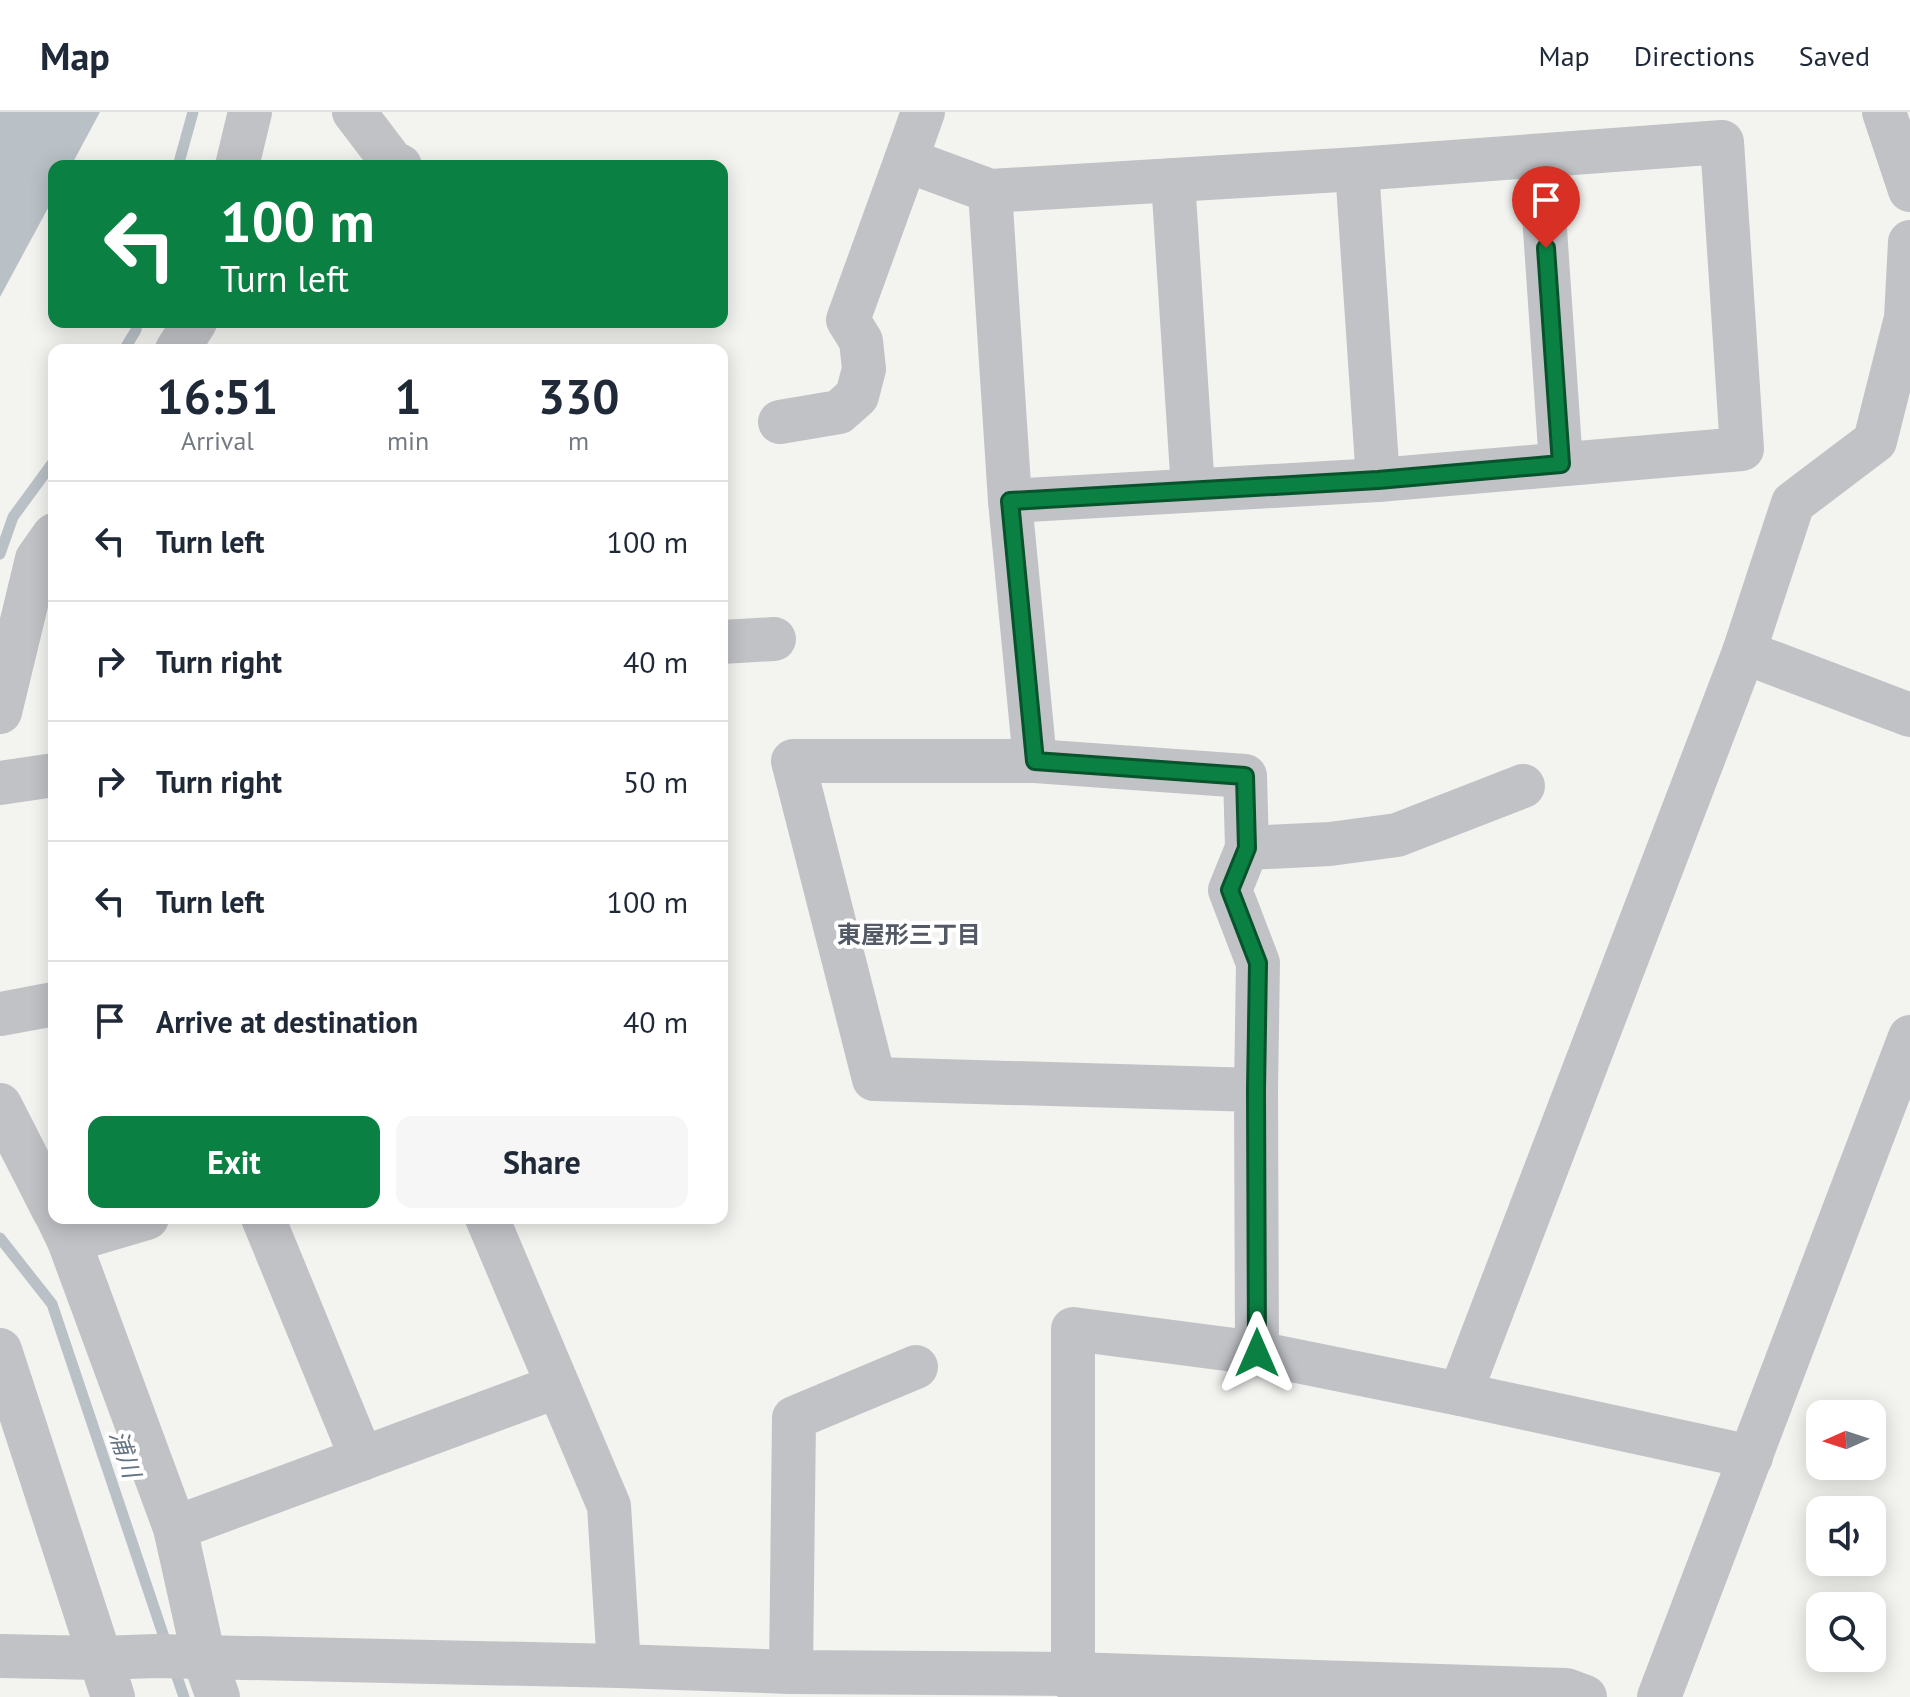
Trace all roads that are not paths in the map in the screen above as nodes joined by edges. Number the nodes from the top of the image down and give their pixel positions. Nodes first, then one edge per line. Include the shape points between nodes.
1 (250, 112) edge
2 (354, 112) edge
3 (923, 112) edge
4 (1884, 112) edge
5 (1540, 156) junction
6 (238, 160) edge
7 (390, 160) edge
8 (906, 160) junction
9 (1357, 169) junction
10 (1173, 180) junction
11 (1910, 190) edge
12 (990, 191) junction
13 (1910, 242) edge
14 (780, 422) dead end
15 (1561, 464) junction
16 (1378, 480) junction
17 (1193, 490) junction
18 (1010, 501) junction
19 (48, 543) edge
20 (774, 639) dead end
21 (728, 642) edge
22 (1744, 652) junction
23 (0, 712) edge
24 (1910, 715) edge
25 (1035, 761) junction
26 (48, 776) edge
27 (0, 783) edge
28 (1523, 786) dead end
29 (1247, 848) junction
30 (48, 1005) edge
31 (0, 1014) edge
32 (1910, 1037) edge
33 (1256, 1090) junction
34 (0, 1105) edge
35 (48, 1199) edge
36 (60, 1224) edge
37 (265, 1224) edge
38 (490, 1224) edge
39 (0, 1350) edge
40 (1257, 1353) junction
41 (916, 1367) dead end
42 (558, 1386) junction
43 (1460, 1394) junction
44 (1751, 1457) junction
45 (362, 1459) junction
46 (175, 1528) junction
47 (0, 1656) edge
48 (619, 1666) junction
49 (791, 1672) junction
50 (106, 1677) edge
51 (211, 1678) edge
52 (1077, 1685) edge
53 (1585, 1697) edge
54 (1659, 1697) edge

1 - 6 street
2 - 7 street
3 - 8 street
4 - 11 street
5 - 9 street
5 - 15 street
5 - 15 street via 1722,142 1742,449
8 - 12 street
8 - 14 street via 848,320 861,341 864,369 857,396 839,412
9 - 10 street
9 - 16 street
10 - 12 street
10 - 17 street
12 - 18 street
13 - 22 street via 1906,318 1875,441 1793,503
15 - 16 street
16 - 17 street
17 - 18 street
18 - 25 street
19 - 23 street via 37,559
20 - 21 street
22 - 24 street
22 - 43 street
25 - 29 street via 1245,776
25 - 33 street via 793,761 874,1079
26 - 27 street
28 - 29 street via 1397,835
29 - 33 street via 1230,890 1258,963
30 - 31 street
32 - 44 street
33 - 40 street
34 - 35 street
36 - 46 street
37 - 45 street
38 - 42 street
39 - 50 street
40 - 43 street
40 - 52 street via 1073,1329
41 - 49 street via 794,1418
42 - 45 street
42 - 48 street via 609,1506
43 - 44 street
44 - 54 street
45 - 46 street
46 - 51 street
47 - 50 street
48 - 49 street
48 - 51 street
49 - 52 street
50 - 51 street via 156,1656
52 - 53 street via 1566,1690

